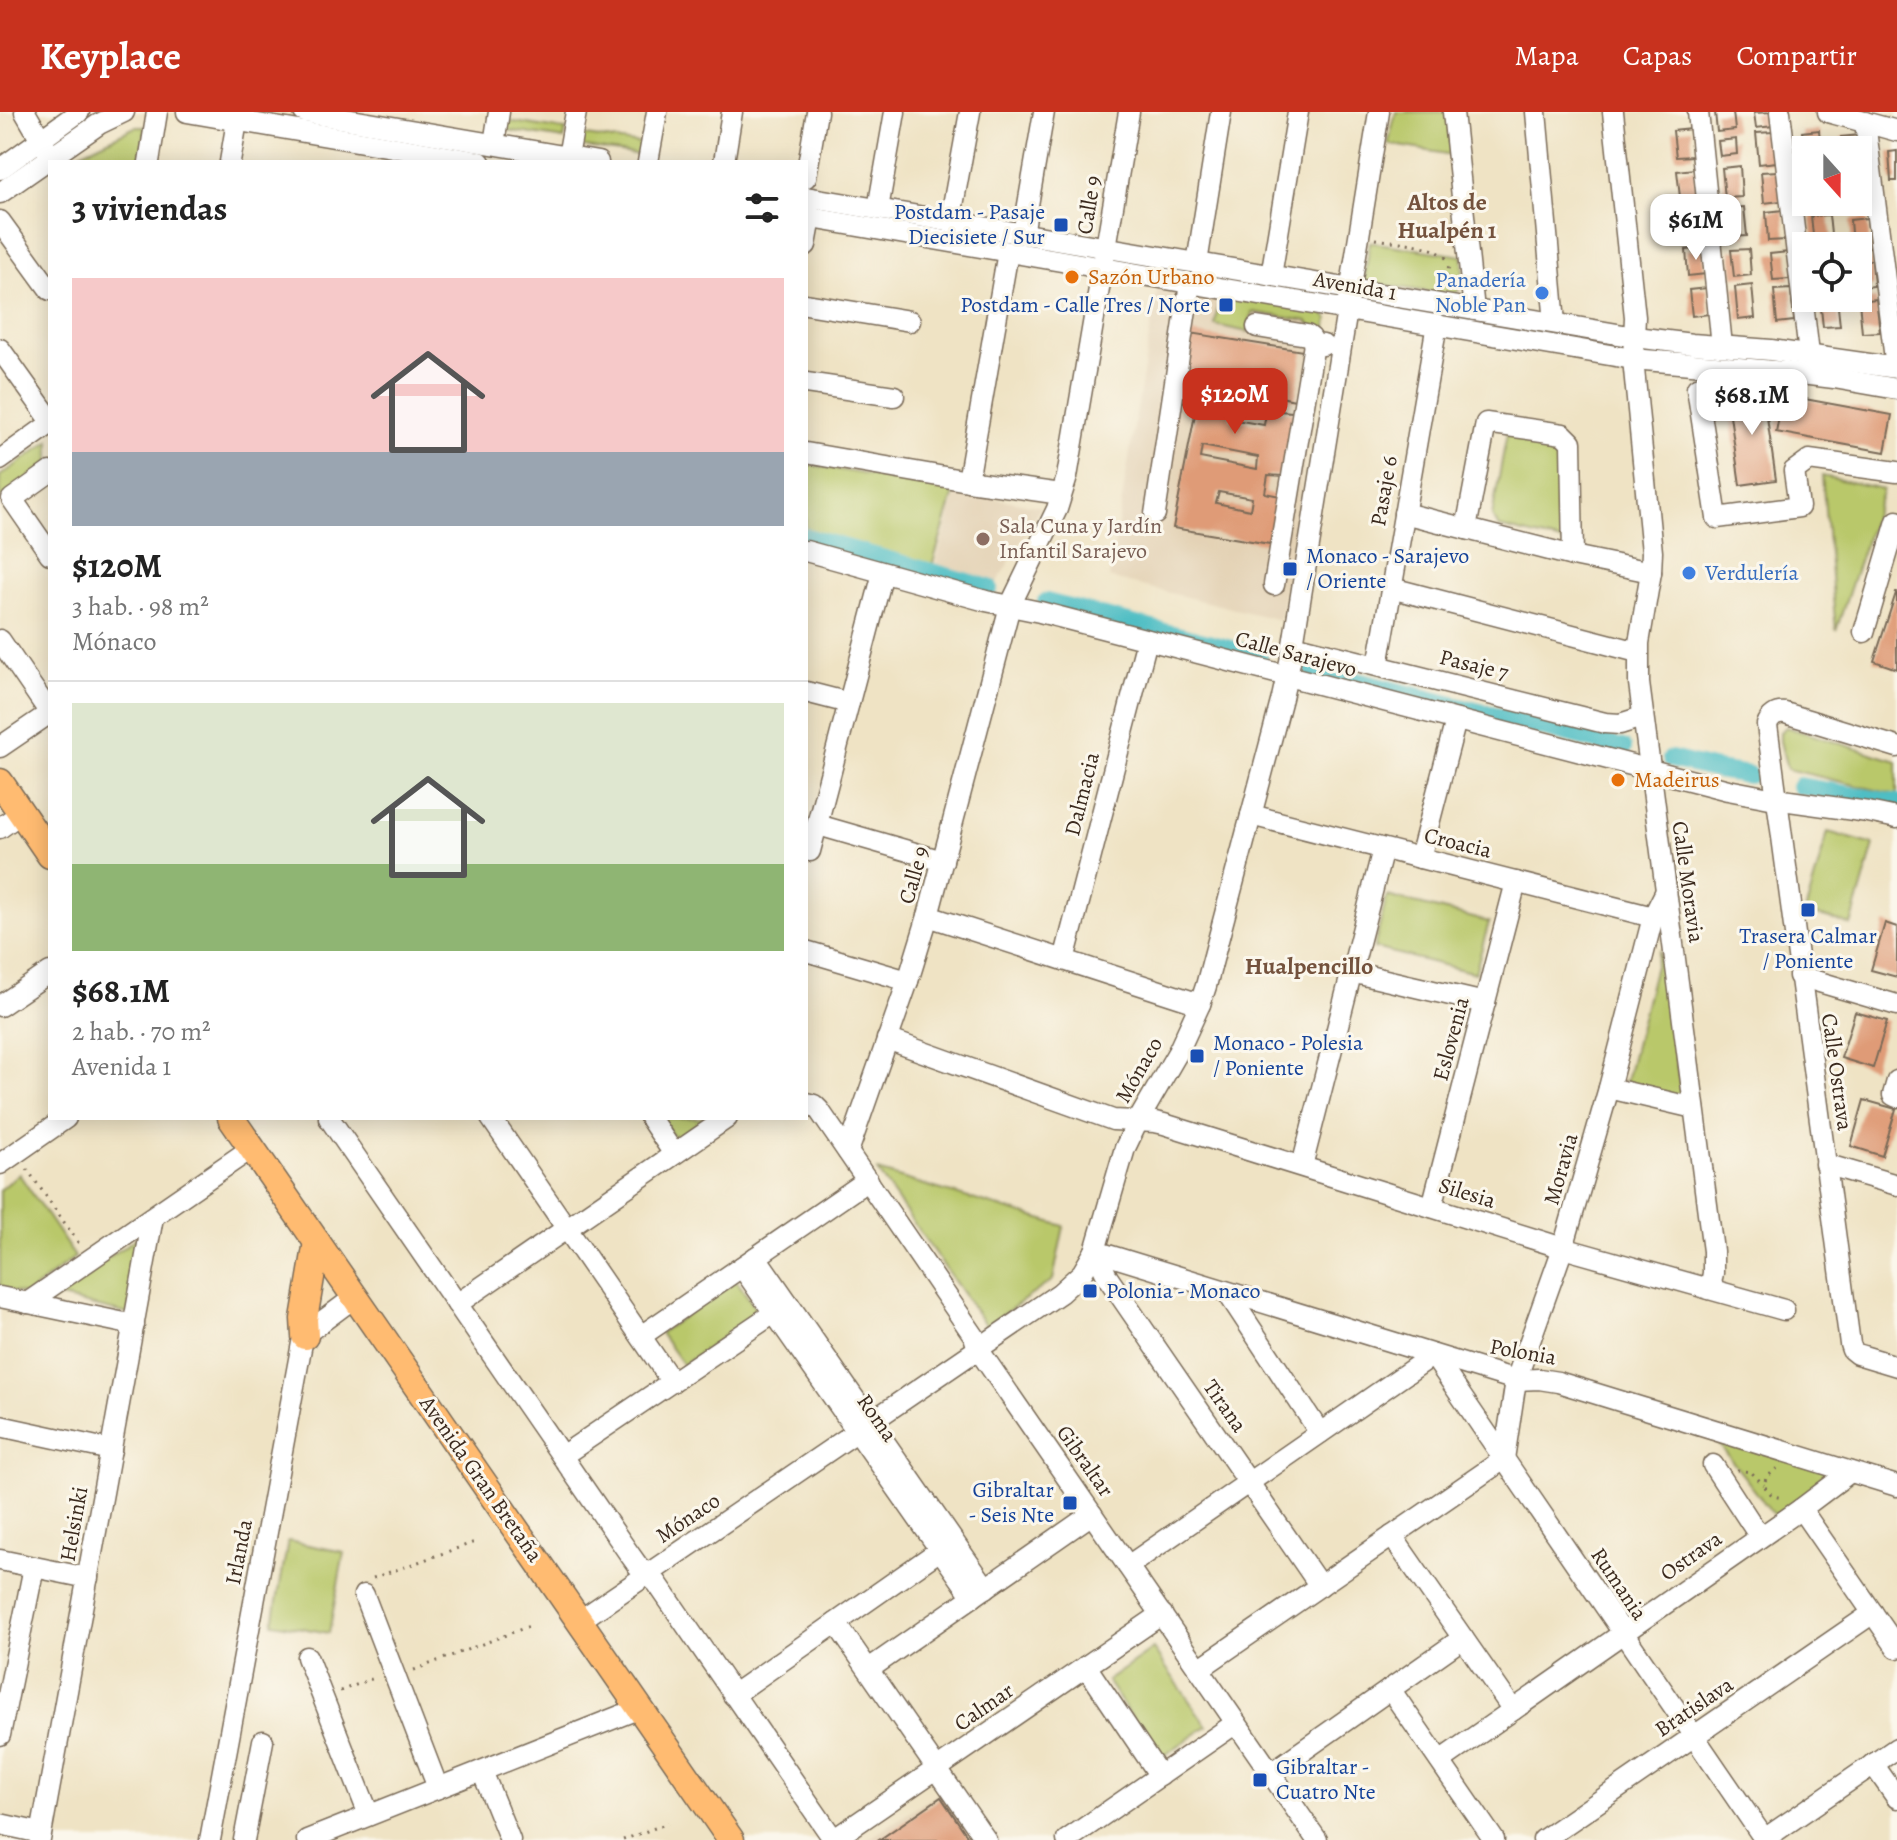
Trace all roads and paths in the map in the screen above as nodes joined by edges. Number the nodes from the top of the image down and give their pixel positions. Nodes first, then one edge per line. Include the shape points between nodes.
1 (25, 112) edge
2 (79, 112) edge
3 (124, 112) edge
4 (157, 112) edge
5 (187, 112) edge
6 (304, 112) edge
7 (499, 112) edge
8 (576, 112) edge
9 (657, 112) edge
10 (732, 112) edge
11 (817, 112) edge
12 (895, 112) edge
13 (970, 112) edge
14 (1044, 112) edge
15 (1129, 112) edge
16 (1221, 112) edge
17 (1298, 112) edge
18 (1379, 112) edge
19 (1453, 112) edge
20 (1536, 112) edge
21 (1613, 112) edge
22 (1698, 112) edge
23 (1780, 112) edge
24 (1828, 112) edge
25 (342, 115) edge
26 (241, 116) edge
27 (419, 122) edge
28 (1865, 122) junction
29 (1897, 131) edge
30 (494, 144) junction
31 (49, 152) edge
32 (394, 155) edge
33 (568, 157) junction
34 (149, 160) edge
35 (230, 160) edge
36 (455, 160) edge
37 (586, 160) edge
38 (648, 160) edge
39 (724, 160) edge
40 (808, 165) edge
41 (0, 169) edge
42 (0, 193) edge
43 (808, 197) edge
44 (878, 209) junction
45 (808, 214) edge
46 (0, 221) edge
47 (950, 222) junction
48 (1023, 234) junction
49 (1359, 236) junction
50 (1008, 252) junction
51 (1105, 258) junction
52 (1450, 263) dead end
53 (1193, 273) junction
54 (1271, 276) junction
55 (48, 287) edge
56 (1348, 299) junction
57 (808, 304) edge
58 (1474, 310) junction
59 (910, 321) dead end
60 (1555, 323) junction
61 (1437, 324) junction
62 (1257, 327) dead end
63 (1635, 337) junction
64 (1314, 344) junction
65 (1722, 346) junction
66 (0, 349) edge
67 (1341, 349) junction
68 (1809, 354) junction
69 (1633, 359) junction
70 (1896, 368) edge
71 (808, 383) edge
72 (1697, 388) dead end
73 (1897, 389) edge
74 (894, 396) dead end
75 (48, 419) edge
76 (48, 424) edge
77 (808, 453) edge
78 (0, 460) edge
79 (1897, 472) edge
80 (48, 473) edge
81 (968, 481) junction
82 (1061, 494) junction
83 (1404, 513) junction
84 (1155, 514) dead end
85 (1897, 521) edge
86 (1466, 529) junction
87 (48, 551) edge
88 (808, 552) edge
89 (1573, 556) junction
90 (1651, 572) junction
91 (883, 573) junction
92 (1274, 585) dead end
93 (1391, 588) junction
94 (1010, 606) junction
95 (1864, 632) dead end
96 (0, 640) edge
97 (1147, 640) junction
98 (1293, 645) junction
99 (1638, 652) junction
100 (1378, 666) junction
101 (1287, 676) junction
102 (808, 693) edge
103 (849, 703) junction
104 (48, 710) edge
105 (48, 714) edge
106 (1642, 717) junction
107 (1456, 720) junction
108 (0, 747) edge
109 (1897, 747) edge
110 (1649, 769) junction
111 (0, 782) edge
112 (1775, 799) junction
113 (1251, 815) junction
114 (1897, 818) edge
115 (11, 820) edge
116 (818, 825) junction
117 (1383, 849) junction
118 (810, 851) dead end
119 (48, 853) edge
120 (1420, 858) junction
121 (943, 861) junction
122 (1516, 882) junction
123 (1665, 893) junction
124 (928, 916) junction
125 (1653, 917) junction
126 (808, 952) edge
127 (1064, 960) junction
128 (1351, 972) junction
129 (48, 973) edge
130 (1799, 976) junction
131 (908, 981) junction
132 (1485, 1003) junction
133 (1200, 1004) junction
134 (1897, 1005) edge
135 (0, 1006) edge
136 (887, 1039) junction
137 (1897, 1081) edge
138 (1609, 1088) junction
139 (1897, 1097) edge
140 (811, 1105) edge
141 (1694, 1108) junction
142 (63, 1120) edge
143 (232, 1120) edge
144 (330, 1120) edge
145 (492, 1120) edge
146 (651, 1120) edge
147 (724, 1120) edge
148 (1138, 1121) junction
149 (252, 1148) junction
150 (848, 1152) junction
151 (674, 1154) junction
152 (8, 1158) edge
153 (1825, 1164) junction
154 (1302, 1166) junction
155 (868, 1180) junction
156 (1897, 1185) edge
157 (1432, 1207) junction
158 (153, 1217) junction
159 (567, 1228) junction
160 (317, 1242) junction
161 (1563, 1248) junction
162 (1095, 1251) junction
163 (91, 1260) junction
164 (749, 1262) junction
165 (1710, 1289) junction
166 (1227, 1292) junction
167 (0, 1297) edge
168 (355, 1297) junction
169 (27, 1303) junction
170 (457, 1304) junction
171 (775, 1304) junction
172 (1784, 1310) dead end
173 (134, 1325) junction
174 (305, 1336) junction
175 (641, 1336) junction
176 (978, 1349) junction
177 (1433, 1355) junction
178 (1897, 1366) edge
179 (1516, 1380) junction
180 (672, 1382) junction
181 (0, 1426) edge
182 (864, 1428) junction
183 (1320, 1433) junction
184 (111, 1450) junction
185 (562, 1456) junction
186 (1504, 1459) junction
187 (1713, 1465) dead end
188 (1780, 1467) dead end
189 (1850, 1472) junction
190 (1249, 1482) junction
191 (1897, 1486) edge
192 (1809, 1503) junction
193 (1092, 1514) junction
194 (1392, 1536) junction
195 (1760, 1537) junction
196 (475, 1542) dead end
197 (940, 1550) junction
198 (0, 1560) edge
199 (1128, 1566) junction
200 (34, 1567) junction
201 (647, 1575) junction
202 (88, 1578) junction
203 (1320, 1586) junction
204 (367, 1587) joint
205 (979, 1592) junction
206 (1873, 1613) junction
207 (1162, 1614) junction
208 (579, 1621) junction
209 (836, 1623) junction
210 (532, 1625) dead end
211 (1624, 1633) junction
212 (1463, 1638) junction
213 (1897, 1648) edge
214 (307, 1657) dead end
215 (1086, 1666) junction
216 (869, 1669) junction
217 (1199, 1669) junction
218 (394, 1674) junction
219 (1390, 1689) junction
220 (733, 1695) junction
221 (323, 1697) junction
222 (640, 1708) junction
223 (1513, 1710) junction
224 (1236, 1723) junction
225 (0, 1735) edge
226 (1694, 1736) junction
227 (263, 1741) dead end
228 (1897, 1748) edge
229 (1440, 1761) junction
230 (1873, 1764) junction
231 (937, 1769) junction
232 (482, 1771) junction
233 (1271, 1773) junction
234 (1160, 1776) junction
235 (438, 1788) junction
236 (1897, 1798) edge
237 (668, 1823) dead end
238 (0, 1824) edge
239 (360, 1826) edge
240 (40, 1836) edge
241 (210, 1840) edge
242 (244, 1840) edge
243 (307, 1840) edge
244 (510, 1840) edge
245 (623, 1840) edge
246 (731, 1840) edge
247 (834, 1840) edge
248 (986, 1840) edge
249 (1067, 1840) edge
250 (1317, 1840) edge
251 (1494, 1840) edge
252 (1543, 1840) edge
253 (1764, 1840) edge

1 - 31 street
2 - 31 street
3 - 31 street
4 - 34 street
5 - 26 street
6 - 25 street
7 - 30 street
8 - 33 street
9 - 38 street
10 - 39 street
11 - 40 street
12 - 44 street
13 - 47 street
14 - 48 street
15 - 51 street, Calle 9
16 - 53 street
17 - 54 street
18 - 49 street, Mónaco
19 - 58 street
20 - 60 street
21 - 63 street, Calle Moravia
22 - 65 street
23 - 68 street
24 - 28 street
25 - 27 street
26 - 32 street
26 - 35 street
27 - 30 street
28 - 29 street
28 - 70 street
30 - 33 street
31 - 41 street
31 - 42 street
32 - 36 street
33 - 37 street
43 - 44 street, Avenida 1
44 - 47 street, Avenida 1
45 - 50 street, Avenida 1
46 - 55 street
47 - 48 street, Avenida 1
48 - 51 street, Avenida 1
49 - 52 path via 1432,249
49 - 56 street, Mónaco
50 - 51 street, Avenida 1
50 - 81 street
51 - 53 street, Avenida 1
51 - 82 street, Calle 9
53 - 54 street, Avenida 1
53 - 56 street, Avenida 1
53 - 84 street
54 - 56 street, Avenida 1
56 - 58 street, Avenida 1
56 - 61 street, Avenida 1
56 - 67 street, Mónaco
57 - 59 street
58 - 60 street, Avenida 1
60 - 63 street, Avenida 1
61 - 69 street, Avenida 1
61 - 83 street, Pasaje 6
62 - 64 street via 1307,335
63 - 65 street, Avenida 1
63 - 69 street, Calle Moravia
64 - 67 street
64 - 92 street
65 - 68 street, Avenida 1
66 - 75 street
67 - 98 street, Mónaco
68 - 70 street, Avenida 1
69 - 73 street, Avenida 1 via 1800,373
69 - 90 street, Calle Moravia
71 - 74 street
72 - 79 street via 1717,518 1799,507 1794,471 1809,460
76 - 78 street
77 - 81 street
80 - 87 street via 12,499
81 - 82 street
82 - 94 street, Calle 9
83 - 86 street
83 - 93 street, Pasaje 6
85 - 95 street
86 - 89 street
86 - 89 street via 1486,423 1563,434 1571,442
88 - 91 street, Calle Sarajevo
89 - 90 street
90 - 99 street, Calle Moravia
91 - 94 street, Calle Sarajevo
91 - 103 street
93 - 99 street
93 - 100 street, Pasaje 6
94 - 97 street, Calle Sarajevo
94 - 121 street, Calle 9
96 - 104 street
97 - 101 street, Calle Sarajevo
97 - 127 street, Dalmacia
98 - 100 street, Pasaje 7
98 - 101 street, Mónaco
99 - 106 street, Calle Moravia
100 - 106 street, Pasaje 7 via 1605,723
101 - 107 street, Calle Sarajevo
101 - 113 street, Mónaco
102 - 103 street
103 - 116 street
105 - 108 street
106 - 110 street, Calle Moravia
107 - 110 street, Calle Sarajevo
107 - 120 street
109 - 112 street via 1775,714 1767,730
110 - 112 street, Calle Sarajevo
110 - 123 street, Calle Moravia
111 - 115 main road
112 - 114 street, Calle Sarajevo
112 - 130 street, Calle Ostrava
113 - 117 street, Croacia
113 - 133 street, Mónaco
115 - 119 main road
116 - 118 street
116 - 121 street
117 - 120 street, Croacia
117 - 128 street
120 - 122 street, Croacia
121 - 124 street, Calle 9
122 - 125 street, Croacia
122 - 132 street, Eslovenia
123 - 125 street, Moravia
123 - 141 street, Calle Moravia
124 - 127 street
124 - 131 street, Calle 9
125 - 138 street, Moravia
126 - 131 street
127 - 133 street
128 - 132 street
128 - 154 street
129 - 135 street
130 - 134 street
130 - 153 street, Calle Ostrava
131 - 136 street, Calle 9
132 - 157 street, Eslovenia
133 - 148 street, Mónaco
136 - 148 street, Silesia via 1113,1120
136 - 150 street, Calle 9
137 - 139 street
138 - 141 street
138 - 161 street, Moravia
140 - 150 street, Gibraltar
141 - 165 street, Calle Moravia via 1713,1251
142 - 152 street
143 - 149 main road, Avenida Gran Bretaña
144 - 170 street
145 - 159 street
146 - 151 street
147 - 151 street
148 - 154 street, Silesia
148 - 162 street, Mónaco
149 - 158 street
149 - 160 main road, Avenida Gran Bretaña
150 - 155 street, Gibraltar
151 - 159 street
152 - 163 path
153 - 156 street
153 - 178 street, Calle Ostrava via 1852,1350
154 - 157 street, Silesia
155 - 164 street
155 - 176 street, Gibraltar
157 - 161 street, Silesia
158 - 163 street
158 - 173 street, Helsinki
159 - 170 street
159 - 175 street
160 - 168 main road, Avenida Gran Bretaña
160 - 174 main road
161 - 165 street, Silesia
161 - 179 street, Moravia
162 - 166 street, Polonia
162 - 176 street, Mónaco via 1072,1283
162 - 190 street, Tirana via 1108,1278
163 - 169 street
164 - 171 street, Roma
164 - 175 street
165 - 172 street, Silesia
166 - 177 street, Polonia
166 - 183 street
167 - 169 street
168 - 174 street
168 - 208 main road, Avenida Gran Bretaña
169 - 173 street
170 - 185 street
171 - 180 street
171 - 182 street, Roma
173 - 184 street, Helsinki
174 - 241 street, Irlanda
175 - 180 street
176 - 182 street, Mónaco
176 - 193 street, Gibraltar
177 - 179 street, Polonia
177 - 183 street
177 - 186 street, Rumania
179 - 186 street, Moravia
179 - 189 street, Polonia via 1558,1382
180 - 185 street
181 - 184 street
182 - 197 street, Roma
182 - 201 street, Mónaco
182 - 205 street, Roma
183 - 190 street
184 - 202 street, Helsinki
185 - 201 street
186 - 194 street
186 - 211 street, Rumania
187 - 195 street
188 - 192 path via 1764,1485 1774,1497 1812,1493
189 - 191 street, Polonia
189 - 192 street, Ostrava
190 - 199 street
190 - 203 street, Tirana
192 - 195 street, Ostrava
192 - 206 street
193 - 199 street, Gibraltar
193 - 205 street
194 - 203 street
194 - 212 street
195 - 211 street, Ostrava
196 - 204 path
197 - 205 street, Roma
197 - 209 street
198 - 200 street
199 - 207 street, Gibraltar
200 - 202 street
200 - 225 street, Helsinki
201 - 208 street, Mónaco
201 - 220 street
202 - 240 street, Helsinki
203 - 217 street
204 - 218 street
205 - 216 street
206 - 213 street
206 - 226 street, Bratislava
207 - 215 street, Calmar
207 - 217 street, Gibraltar
208 - 222 main road, Avenida Gran Bretaña
209 - 216 street
209 - 220 street
210 - 218 path
211 - 223 street, Ostrava
211 - 226 street, Rumania
212 - 219 street
212 - 223 street
214 - 221 street
215 - 231 street, Calmar
215 - 234 street
216 - 231 street
217 - 224 street, Gibraltar
218 - 221 path
218 - 235 street
219 - 229 street
219 - 233 street
220 - 247 street
221 - 239 street
222 - 232 street
222 - 246 main road, Avenida Gran Bretaña
223 - 229 street, Ostrava
224 - 233 street, Gibraltar
224 - 234 street
226 - 252 street, Bratislava
226 - 253 street, Rumania
227 - 242 street
228 - 230 street
229 - 251 street
230 - 236 street
230 - 253 street
231 - 247 street, Calmar
231 - 248 street
232 - 235 street
232 - 244 street
233 - 250 street, Gibraltar
234 - 249 street
235 - 239 street
237 - 245 path
238 - 240 street
239 - 243 street

